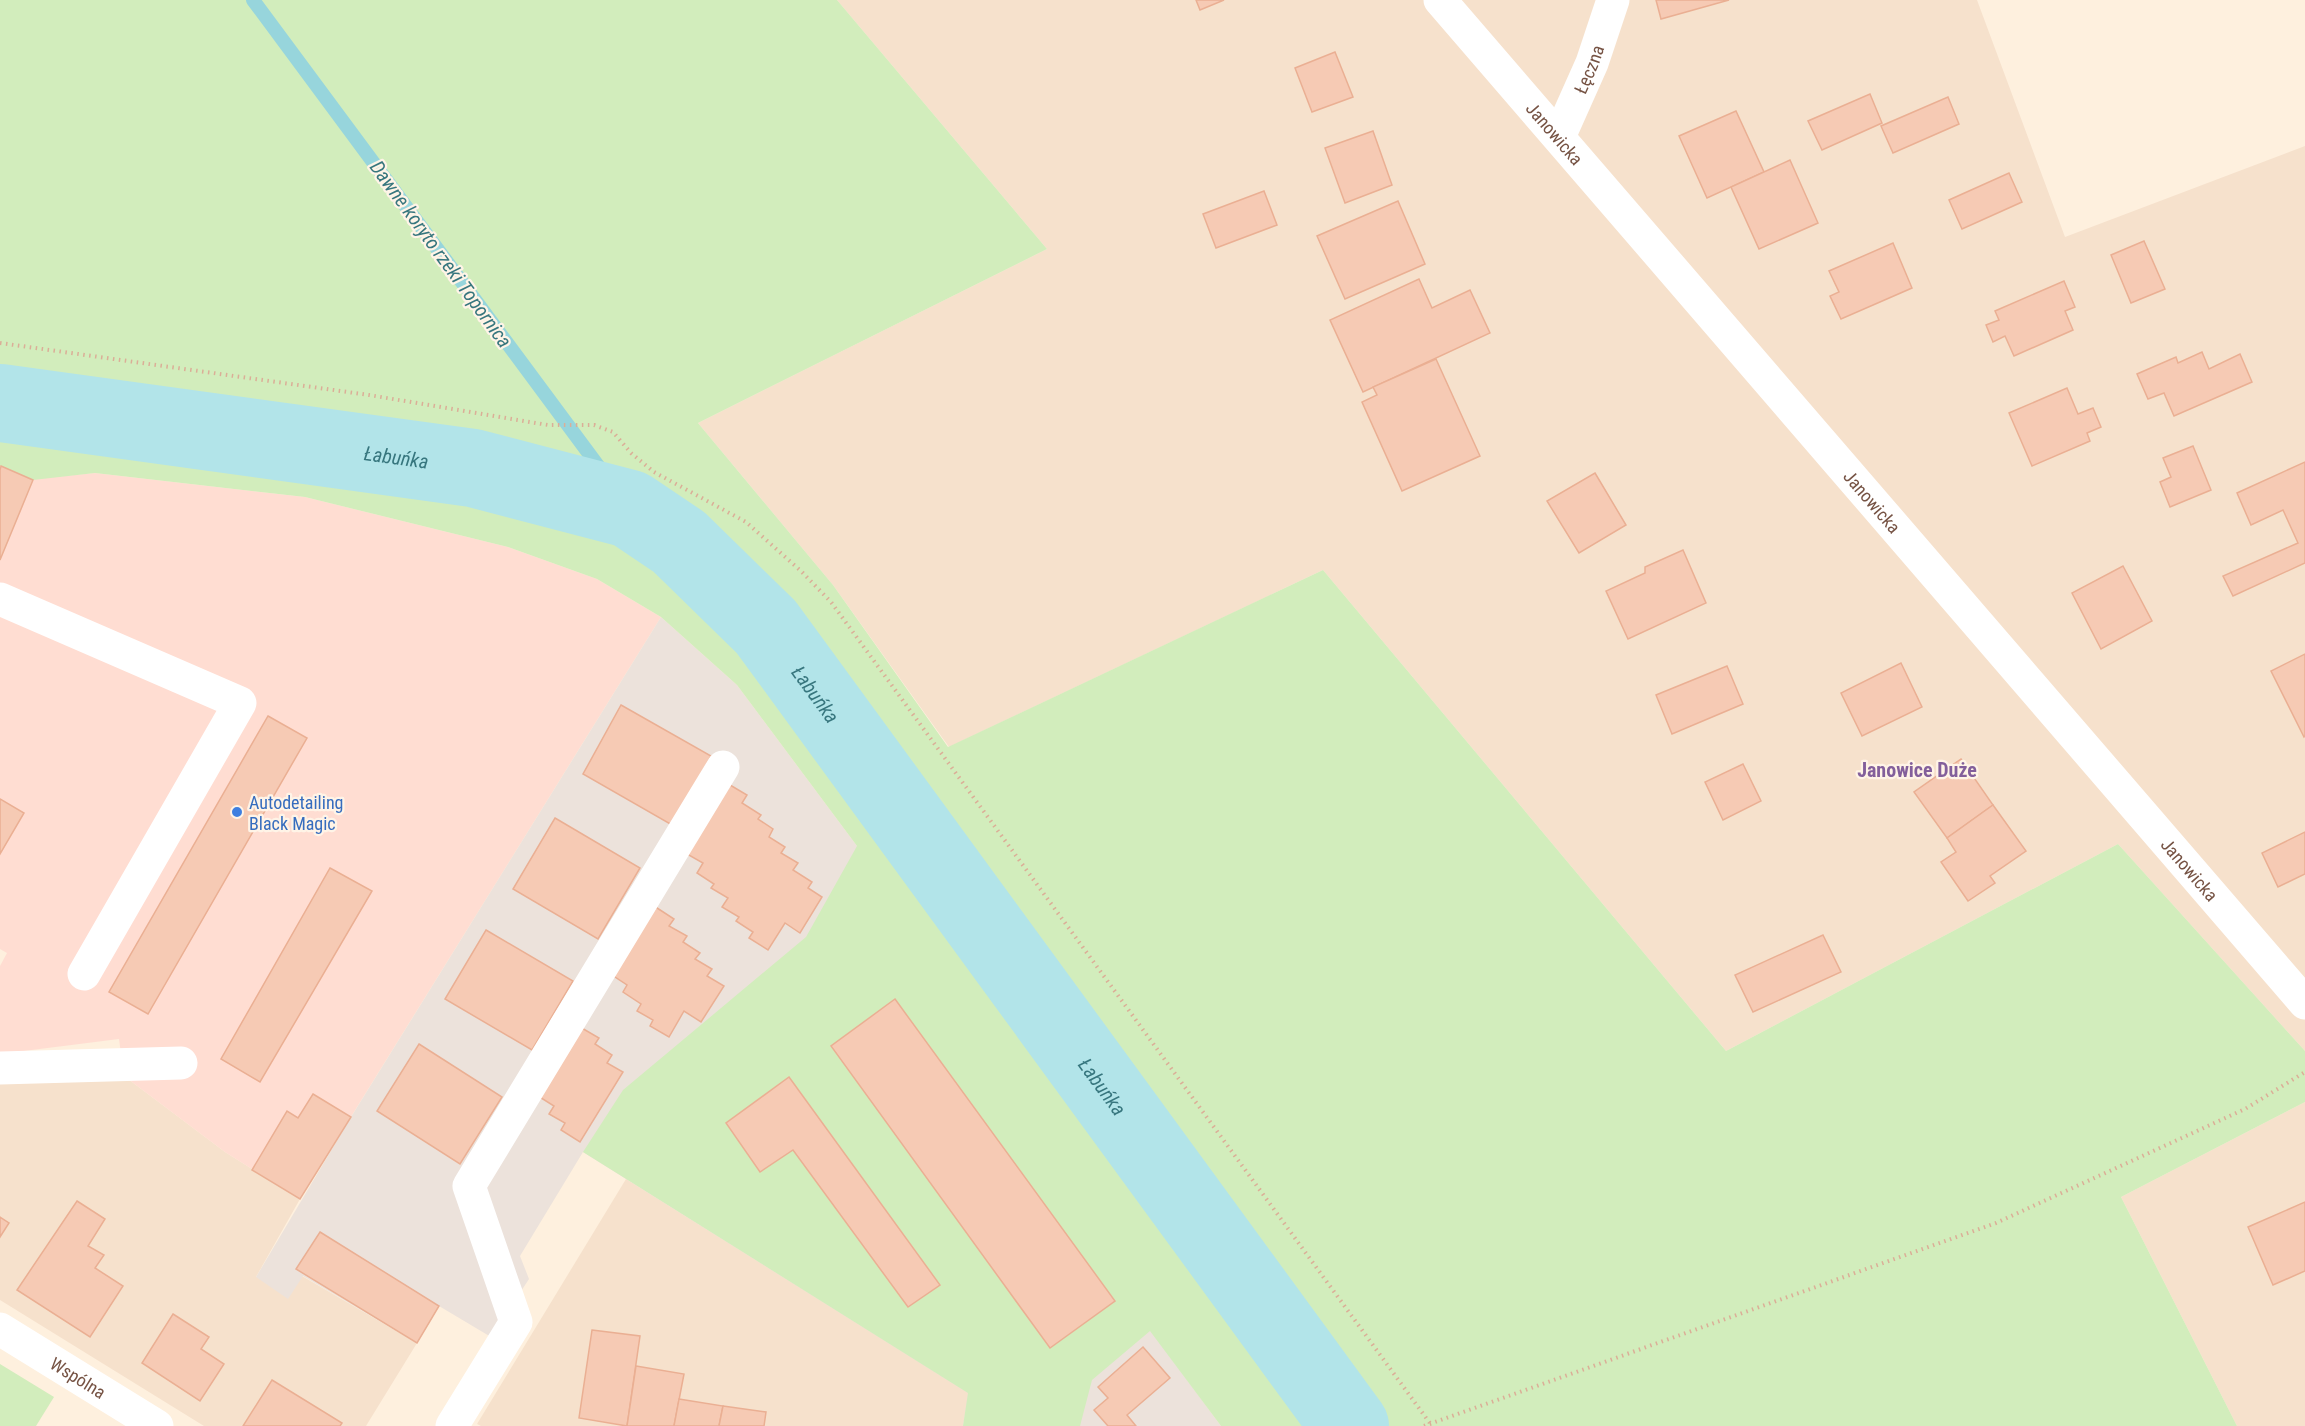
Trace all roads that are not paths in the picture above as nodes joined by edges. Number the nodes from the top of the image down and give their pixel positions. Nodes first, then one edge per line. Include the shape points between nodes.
1 (1440, 0) edge
2 (1613, 0) edge
3 (1559, 137) junction
4 (0, 598) edge
5 (723, 767) dead end
6 (84, 974) dead end
7 (2305, 1003) edge
8 (181, 1063) dead end
9 (0, 1068) edge
10 (0, 1329) edge
11 (157, 1426) edge
12 (452, 1426) edge

1 - 3 street, Janowicka
2 - 3 street, Łęczna via 1592,63
3 - 7 street, Janowicka
4 - 6 street via 240,703
5 - 12 street via 469,1186 516,1323
8 - 9 street
10 - 11 street, Wspólna

